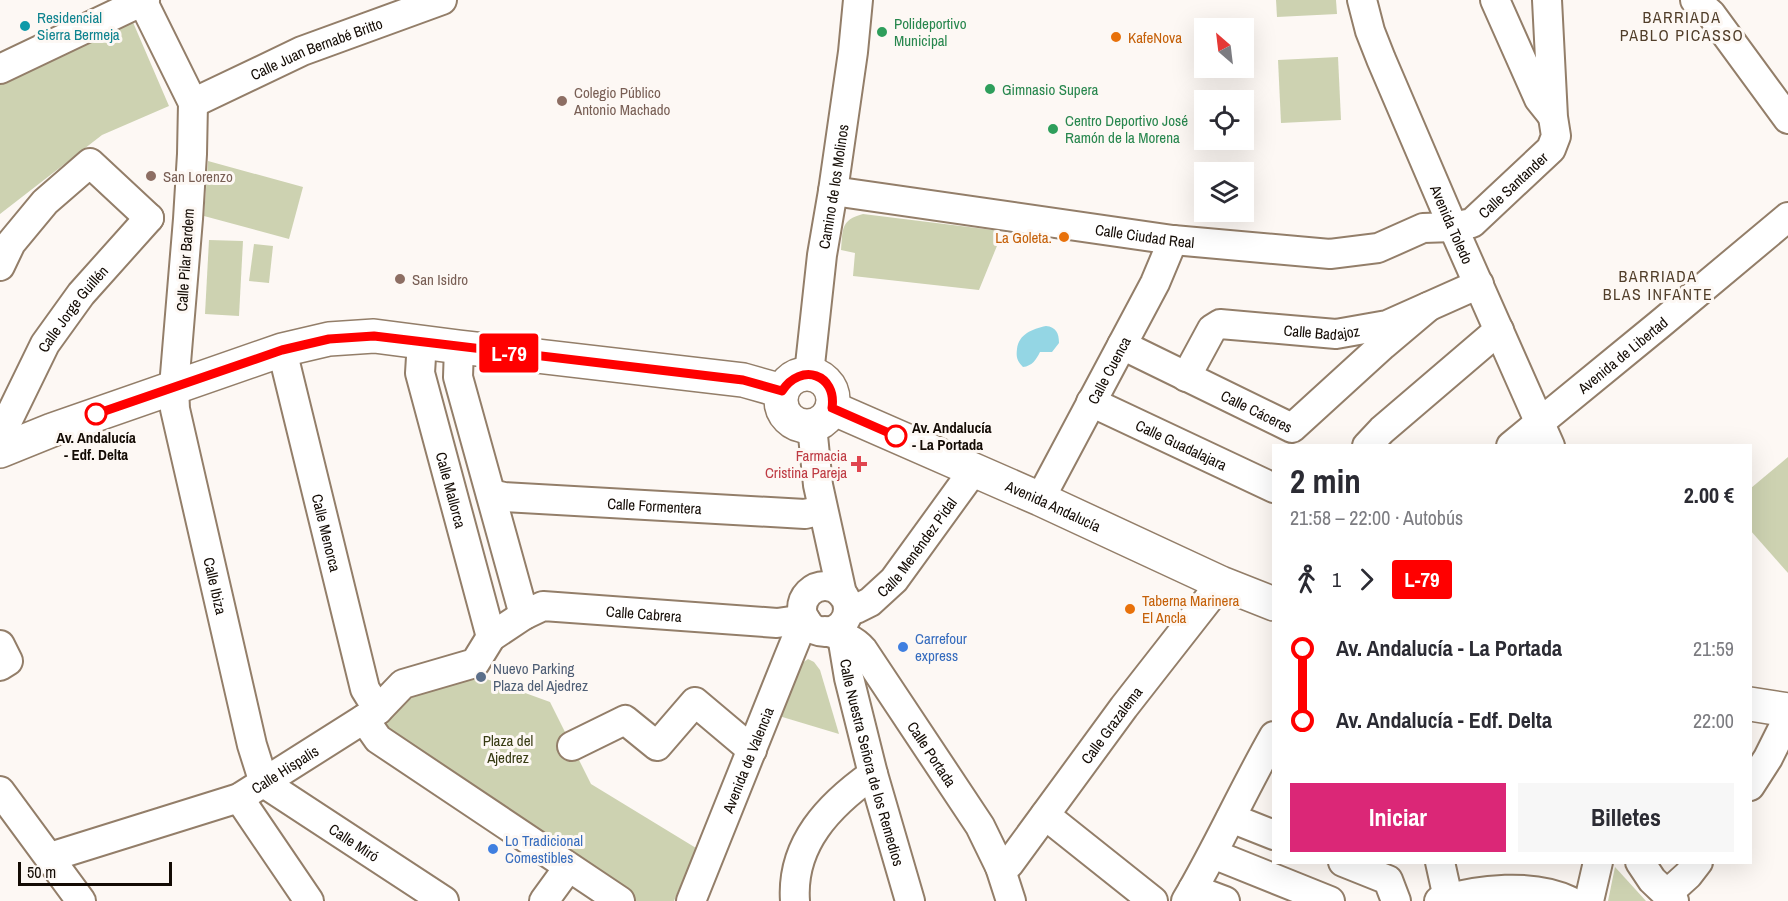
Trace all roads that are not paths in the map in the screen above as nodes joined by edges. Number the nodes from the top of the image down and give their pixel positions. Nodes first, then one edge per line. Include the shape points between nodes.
1 (143, 0) edge
2 (442, 0) edge
3 (858, 0) edge
4 (1362, 0) edge
5 (1496, 0) edge
6 (1547, 0) edge
7 (1695, 0) edge
8 (0, 69) edge
9 (193, 103) junction
10 (1553, 117) junction
11 (1788, 119) edge
12 (833, 191) junction
13 (1788, 217) edge
14 (149, 218) junction
15 (188, 219) junction
16 (1453, 227) junction
17 (1173, 240) junction
18 (0, 266) edge
19 (1479, 284) junction
20 (1428, 307) junction
21 (1499, 330) junction
22 (422, 341) junction
23 (1122, 345) junction
24 (459, 347) junction
25 (282, 350) junction
26 (1186, 377) junction
27 (796, 382) junction
28 (174, 387) junction
29 (1091, 402) junction
30 (822, 417) junction
31 (1545, 434) edge
32 (1369, 444) edge
33 (1517, 444) edge
34 (3, 449) edge
35 (973, 471) junction
36 (1272, 487) edge
37 (490, 494) junction
38 (818, 498) junction
39 (1040, 499) junction
40 (1221, 583) junction
41 (1272, 603) edge
42 (524, 615) junction
43 (828, 615) junction
44 (491, 637) junction
45 (0, 645) edge
46 (788, 659) junction
47 (0, 666) edge
48 (849, 678) junction
49 (1752, 704) edge
50 (1788, 710) edge
51 (904, 714) junction
52 (371, 715) junction
53 (1788, 718) edge
54 (861, 731) junction
55 (1272, 744) edge
56 (572, 746) dead end
57 (752, 750) junction
58 (873, 774) junction
59 (1262, 782) edge
60 (264, 783) junction
61 (1752, 783) edge
62 (0, 791) edge
63 (239, 798) junction
64 (1045, 815) junction
65 (1231, 818) junction
66 (1272, 834) edge
67 (1213, 854) junction
68 (50, 856) junction
69 (1348, 864) edge
70 (1440, 864) edge
71 (1598, 864) edge
72 (1641, 864) edge
73 (1696, 864) edge
74 (1000, 867) junction
75 (568, 868) junction
76 (1511, 896) edge
77 (1195, 897) edge
78 (1670, 898) edge
79 (1392, 900) edge
80 (1443, 900) edge
81 (81, 901) edge
82 (309, 901) edge
83 (444, 901) edge
84 (544, 901) edge
85 (620, 901) edge
86 (691, 901) edge
87 (795, 901) edge
88 (910, 901) edge
89 (1011, 901) edge
90 (1152, 901) edge
91 (1225, 901) edge
92 (1330, 901) edge
93 (1570, 901) edge
94 (1589, 901) edge

1 - 8 street
1 - 9 street, Calle Pilar Bardem
2 - 9 street, Calle Juan Bernabé Britto via 302,51
3 - 12 street, Camino de los Molinos
4 - 16 street, Avenida Toledo via 1377,50
5 - 10 street via 1539,99
6 - 10 street
7 - 11 street via 1711,14
9 - 15 street, Calle Pilar Bardem
10 - 16 street, Calle Santander via 1556,136 1551,149 1472,223
12 - 17 street, Calle Ciudad Real
12 - 27 street, Camino de los Molinos
13 - 31 street, Avenida de Libertad via 1660,324
14 - 15 street
14 - 18 street via 90,163 45,202 11,243
14 - 34 street, Calle Jorge Guillén via 81,294 45,344 4,426
15 - 28 street, Calle Pilar Bardem
16 - 17 street, Calle Ciudad Real via 1423,228 1377,248 1330,254
16 - 19 street, Avenida Toledo
17 - 23 street, Calle Cuenca
19 - 20 street, Calle Badajoz
19 - 21 street, Avenida Toledo
20 - 26 street, Calle Badajoz via 1387,325 1336,334 1220,324 1212,330
20 - 26 street, Calle Cáceres via 1292,428
21 - 31 street, Avenida Toledo
21 - 32 street
22 - 24 main road
22 - 25 main road via 374,336 329,339
22 - 44 street, Calle Mallorca via 420,373
23 - 26 street, Calle Cáceres
23 - 29 street, Calle Cuenca
24 - 27 main road via 743,380
24 - 37 street via 458,377
25 - 28 main road
25 - 52 street, Calle Menorca
27 - 30 main road via 817,376 828,386 833,400
27 - 30 main road via 781,407 790,420 805,426
28 - 34 main road
28 - 60 street, Calle Ibiza via 175,409
29 - 36 street, Calle Guadalajara
29 - 39 street, Calle Cuenca
30 - 35 main road, Avenida Andalucía
30 - 38 street
31 - 33 street, Avenida de Libertad
35 - 39 main road, Avenida Andalucía
35 - 43 street, Calle Menéndez Pidal via 894,580 870,603
37 - 38 street, Calle Formentera via 805,514
37 - 42 street
38 - 43 street via 818,572
39 - 40 main road, Avenida Andalucía
40 - 41 main road, Avenida Andalucía
40 - 64 street, Calle Grazalema
42 - 43 street, Calle Cabrera via 543,606 777,623
42 - 44 street, Calle Cabrera
43 - 46 street, Avenida de Valencia via 800,632
43 - 48 street, Calle Nuestra Señora de los Remedios
43 - 51 street, Calle Portada via 863,650
44 - 52 street, Calle Hispalis via 475,663 403,684
45 - 47 street via 8,661
46 - 48 street via 820,650 840,664
46 - 57 street, Avenida de Valencia
48 - 54 street, Calle Nuestra Señora de los Remedios
49 - 50 main road
51 - 54 street via 895,708 873,709 866,715
51 - 74 street, Calle Portada via 980,826
52 - 60 street, Calle Hispalis
52 - 75 street, Calle Menorca via 378,739
53 - 61 street
54 - 58 street, Calle Nuestra Señora de los Remedios
55 - 59 street
56 - 57 street via 625,720 657,746 695,702
57 - 86 street, Avenida de Valencia
58 - 87 street via 828,812 804,847 797,868
58 - 88 street, Calle Nuestra Señora de los Remedios
59 - 65 street
60 - 63 street, Calle Hispalis
60 - 83 street, Calle Miró
62 - 68 street
63 - 68 street, Calle Hispalis
63 - 82 street
64 - 74 street, Calle Grazalema via 1009,864
64 - 90 street
65 - 66 street
65 - 67 street
67 - 77 street
67 - 92 street
68 - 81 street
69 - 79 street via 1388,880
70 - 80 street
71 - 94 street
72 - 78 street
73 - 78 street
74 - 89 street, Calle Portada
75 - 84 street
75 - 85 street
76 - 80 street
76 - 93 street via 1537,891
77 - 91 street

